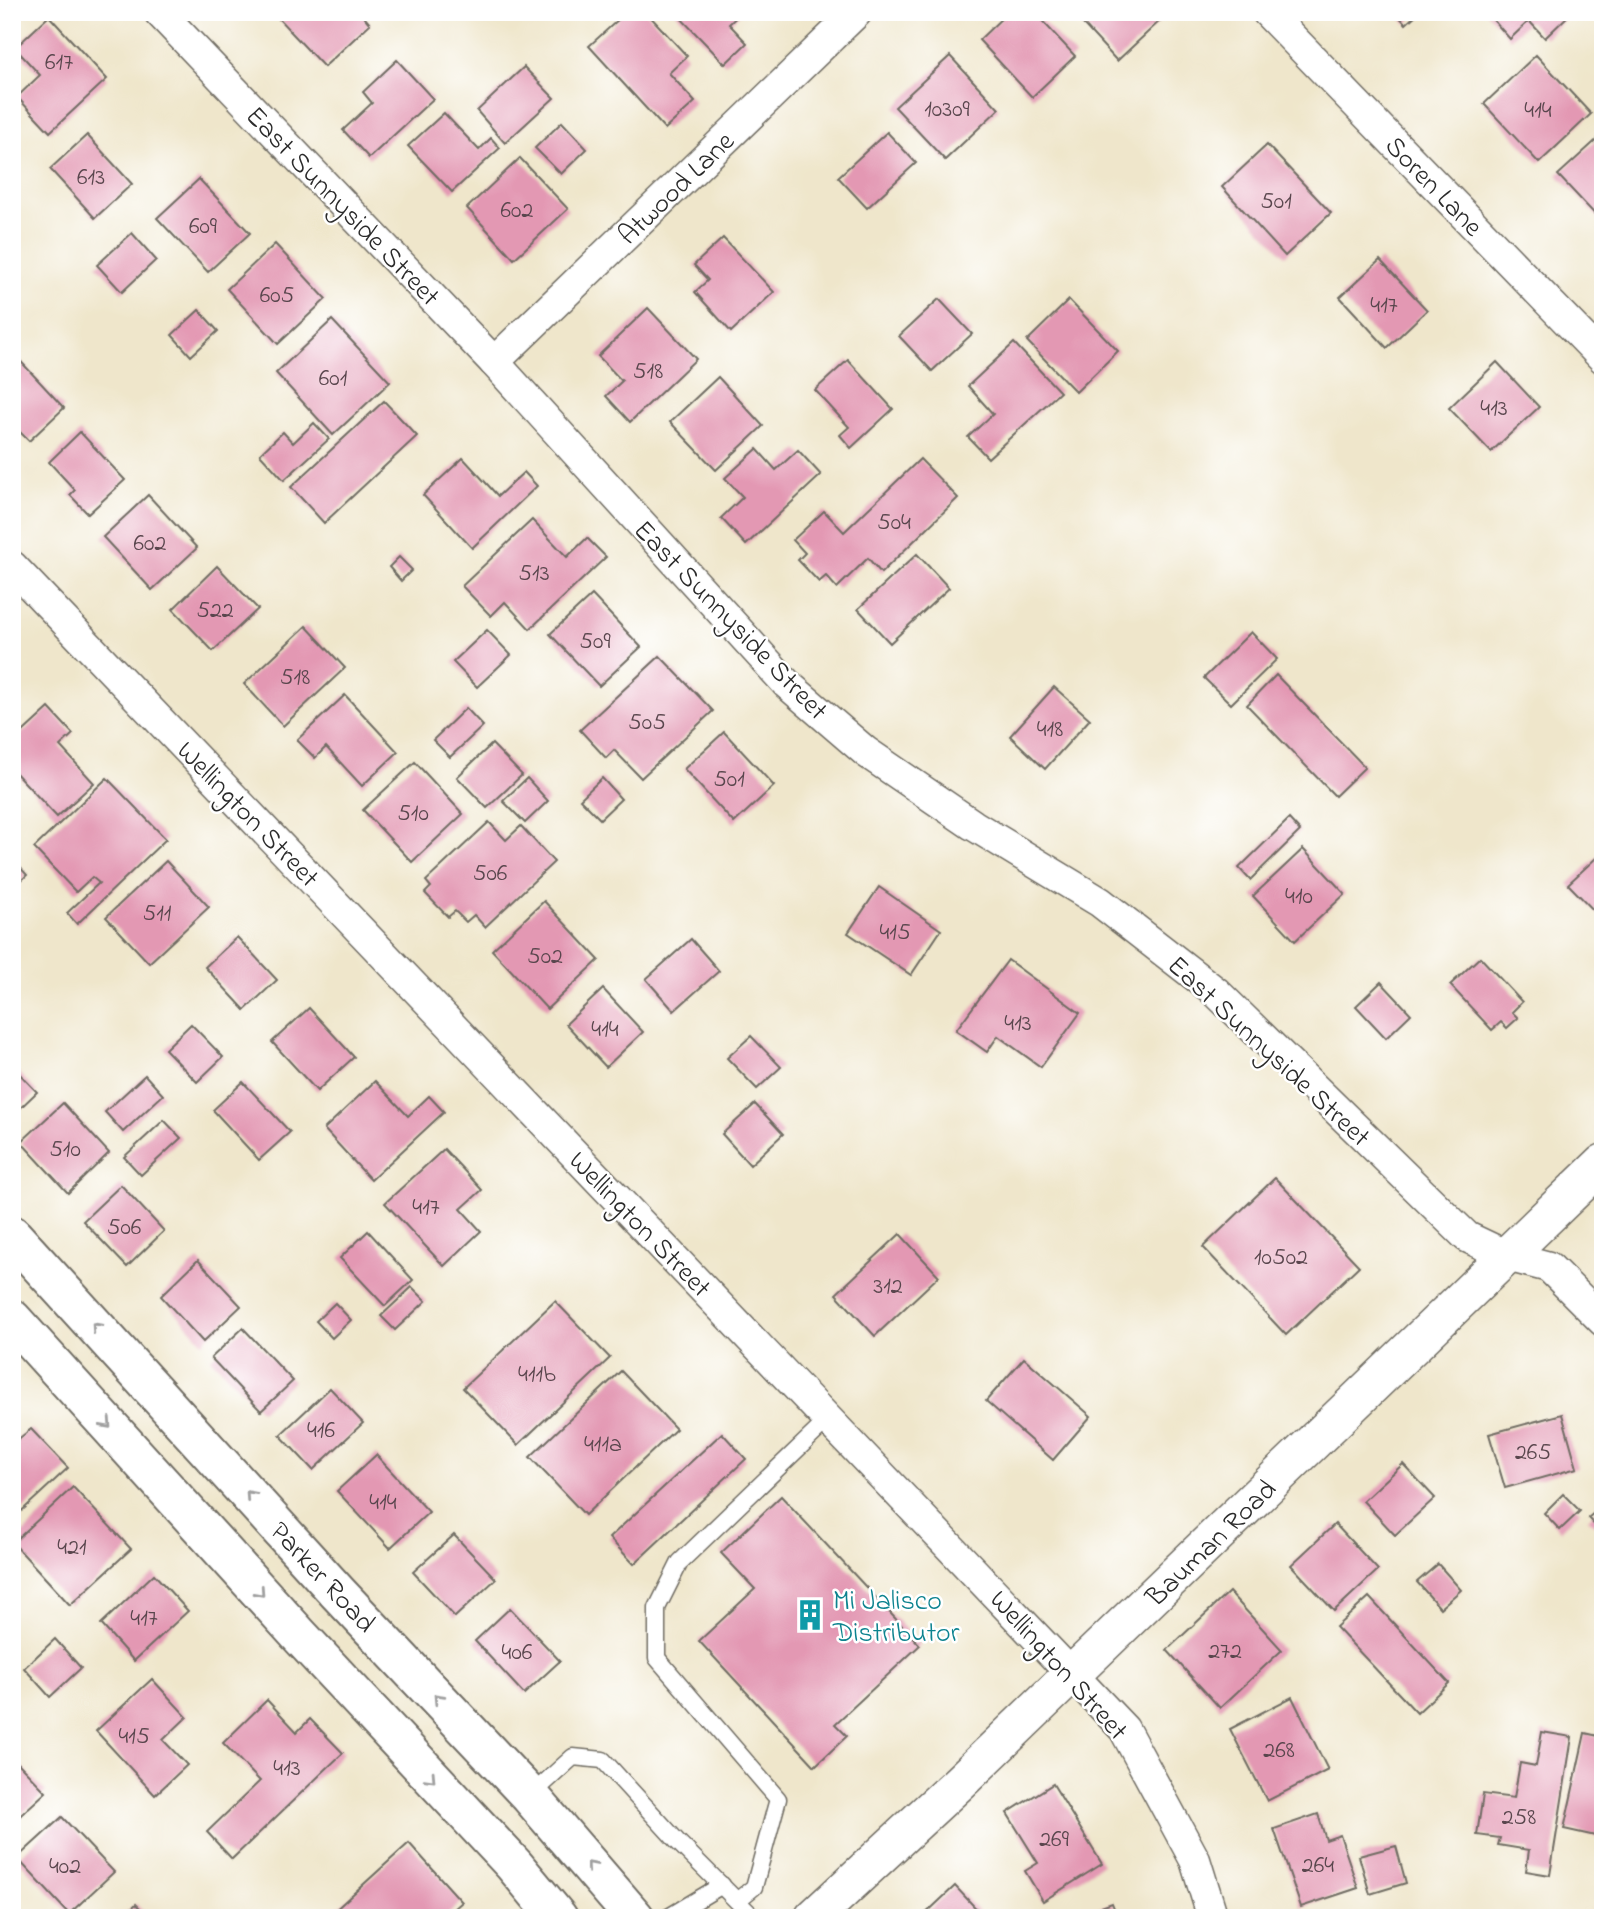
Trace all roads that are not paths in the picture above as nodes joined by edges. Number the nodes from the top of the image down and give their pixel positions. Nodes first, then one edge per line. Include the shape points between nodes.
1 (159, 12) edge
2 (857, 12) edge
3 (1267, 12) edge
4 (1603, 358) edge
5 (494, 362) junction
6 (12, 566) edge
7 (1603, 1163) edge
8 (12, 1235) edge
9 (1507, 1256) junction
10 (12, 1319) edge
11 (1603, 1321) edge
12 (829, 1419) junction
13 (338, 1593) junction
14 (298, 1634) junction
15 (1073, 1674) junction
16 (530, 1796) junction
17 (722, 1885) junction
18 (738, 1900) junction
19 (558, 1918) edge
20 (635, 1918) edge
21 (667, 1918) edge
22 (754, 1918) edge
23 (813, 1918) edge
24 (1213, 1918) edge

1 - 5 street, East Sunnyside Street
2 - 5 street, Atwood Lane
3 - 4 street, Soren Lane
5 - 9 street, East Sunnyside Street via 786,684 866,752 973,825 1100,902 1216,992 1467,1237
6 - 12 street, Wellington Street
7 - 9 street, Bauman Road
13 -> 8 main road, Parker Road
9 - 11 street, East Sunnyside Street via 1549,1267
9 - 15 street, Bauman Road
10 -> 14 main road, Parker Road
12 - 15 street, Wellington Street
12 - 18 lane via 680,1562 657,1608 657,1658 778,1799 754,1887
13 - 14 main road
16 -> 13 main road, Parker Road
14 -> 19 main road, Parker Road
15 - 23 street, Bauman Road
15 - 24 street, Wellington Street via 1124,1729 1195,1860
16 - 17 lane via 573,1757 603,1760
20 -> 16 main road, Parker Road
17 - 18 lane
17 - 21 lane
18 - 22 lane

